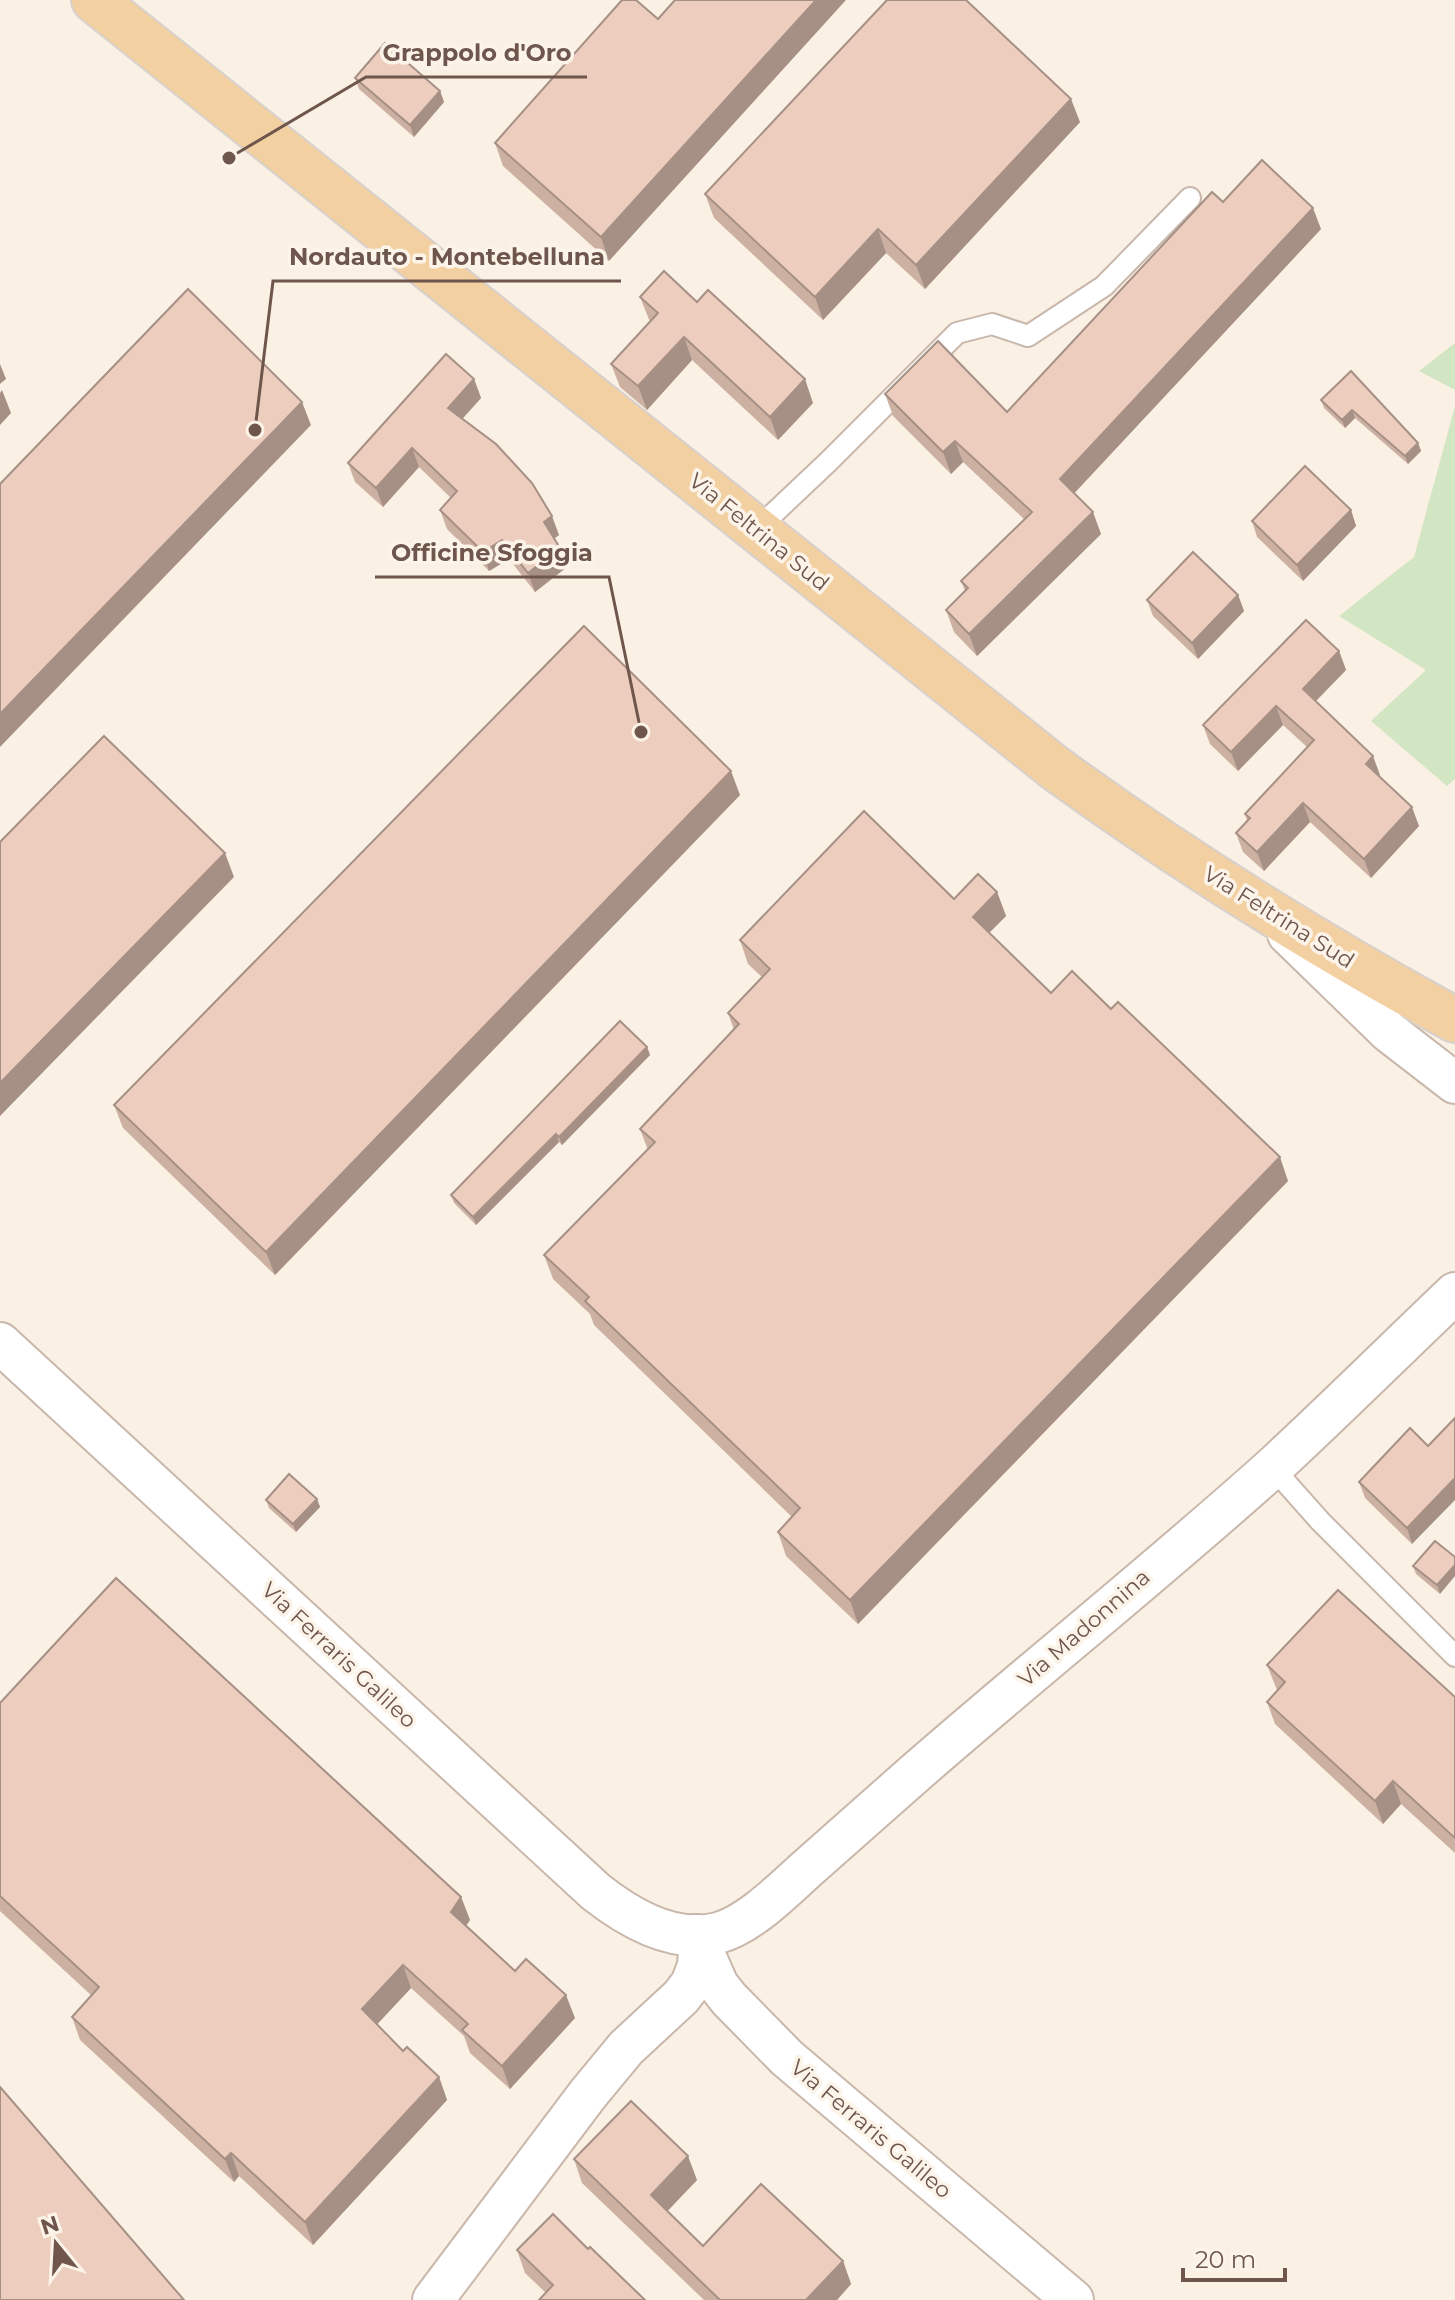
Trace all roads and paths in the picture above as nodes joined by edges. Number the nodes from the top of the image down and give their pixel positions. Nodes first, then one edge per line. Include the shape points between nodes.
1 (94, 0) edge
2 (1190, 198) dead end
3 (756, 530) junction
4 (1266, 911) junction
5 (1455, 1020) edge
6 (1455, 1083) edge
7 (1455, 1293) edge
8 (0, 1343) edge
9 (1272, 1467) junction
10 (1455, 1656) edge
11 (696, 1935) junction
12 (433, 2300) edge
13 (1073, 2300) edge

1 - 3 main road, Via Feltrina Sud
2 - 3 lane via 1104,286 1028,336 992,324 957,333
3 - 4 main road, Via Feltrina Sud via 1055,768
4 - 5 main road, Via Feltrina Sud
4 - 6 street via 1389,1032
7 - 9 street, Via Madonnina
8 - 11 street, Via Ferraris Galileo via 596,1892 659,1929
9 - 10 lane
9 - 11 street, Via Madonnina via 757,1911 735,1926
11 - 12 street via 698,1966 691,1984 588,2094
11 - 13 street, Via Ferraris Galileo via 718,1985 752,2025

